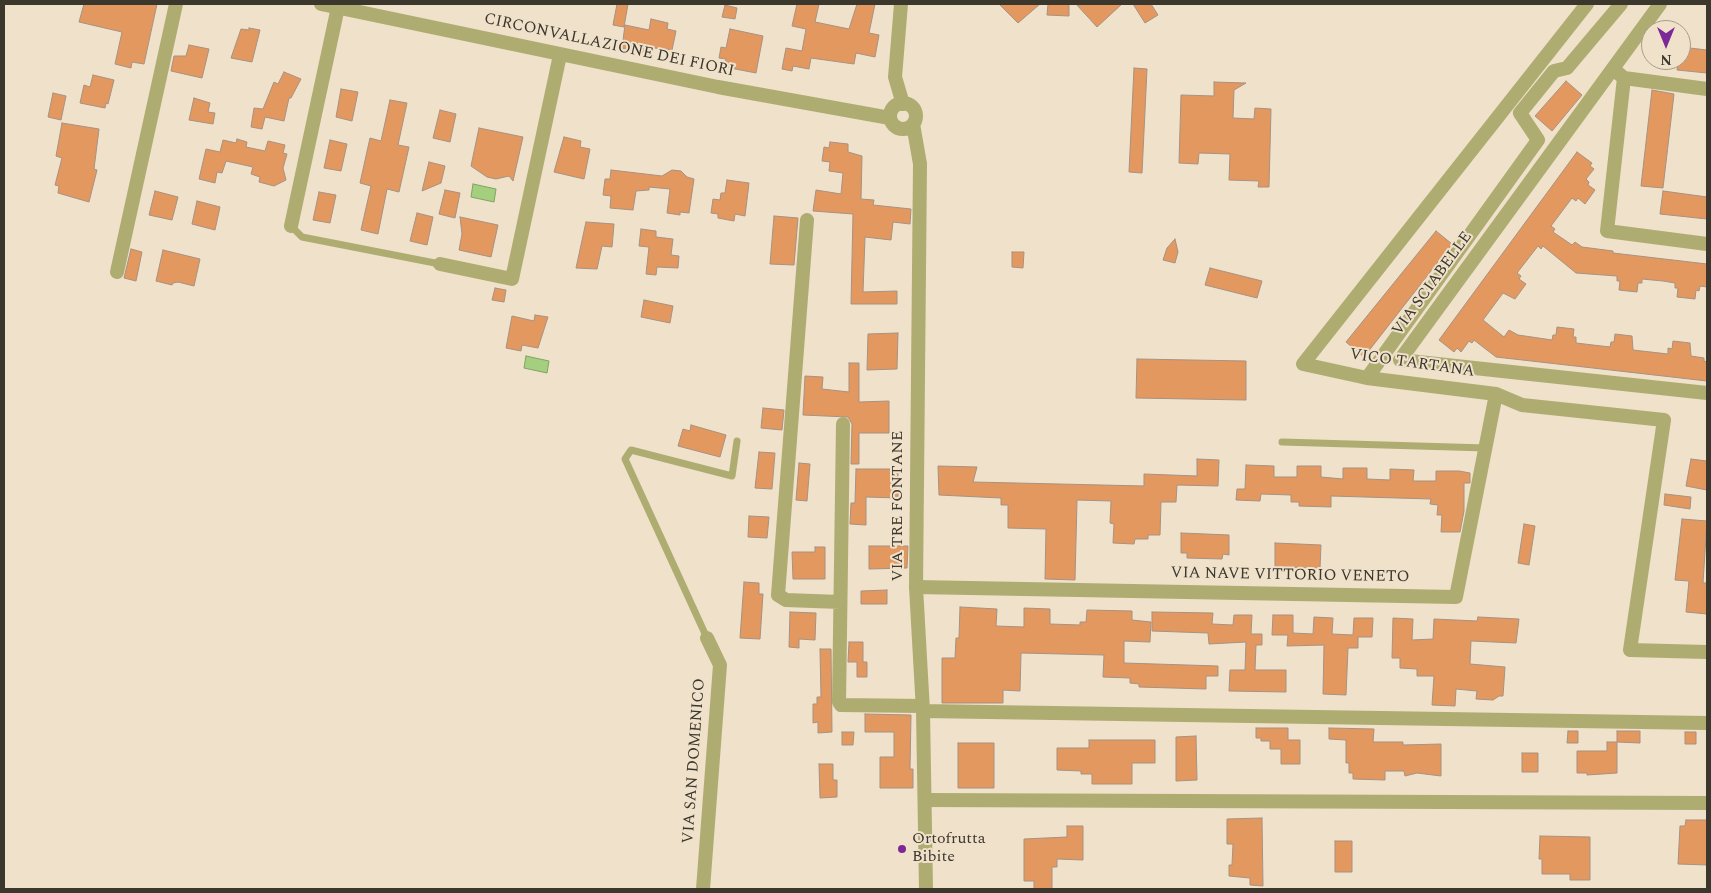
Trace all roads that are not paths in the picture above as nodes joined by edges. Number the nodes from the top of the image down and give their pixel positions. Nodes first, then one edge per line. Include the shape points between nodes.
1 (176, 4) edge
2 (321, 4) edge
3 (901, 4) edge
4 (1588, 4) edge
5 (1621, 4) edge
6 (1660, 4) edge
7 (338, 7) junction
8 (560, 55) junction
9 (1613, 69) junction
10 (1624, 78) junction
11 (1707, 89) edge
12 (903, 104) junction
13 (890, 118) junction
14 (913, 124) junction
15 (807, 220) dead end
16 (291, 226) joint
17 (1707, 244) edge
18 (440, 264) joint
19 (117, 272) dead end
20 (1367, 378) junction
21 (1707, 393) edge
22 (1496, 394) junction
23 (843, 424) dead end
24 (737, 441) dead end
25 (1282, 442) dead end
26 (1486, 448) junction
27 (916, 587) junction
28 (840, 602) junction
29 (707, 638) joint
30 (1707, 652) edge
31 (922, 708) junction
32 (1707, 723) edge
33 (925, 800) junction
34 (1707, 804) edge
35 (704, 889) edge
36 (926, 889) edge

1 - 19 street
2 - 7 street, CIRCONVALLAZIONE DEI FIORI
3 - 12 street via 895,78
4 - 20 street, VICO TARTANA via 1302,364
5 - 20 street, VIA SCIABELLE via 1567,68 1554,70 1520,113 1538,140
6 - 9 street, VIA SCIABELLE
7 - 8 street, CIRCONVALLAZIONE DEI FIORI
7 - 16 street
8 - 13 street, CIRCONVALLAZIONE DEI FIORI via 718,88
8 - 18 street via 512,279
9 - 10 street
9 - 21 street, VIA SCIABELLE via 1400,360
10 - 11 street
10 - 17 street via 1607,231
12 - 13 street via 894,107
12 - 14 street via 915,112
13 - 14 street via 899,128
14 - 27 street, VIA TRE FONTANE via 920,164
15 - 28 street via 778,595 786,600
16 - 18 lane via 302,237
20 - 22 street, VICO TARTANA
22 - 26 street, VIA NAVE VITTORIO VENETO
22 - 30 street, VICO TARTANA via 1522,405 1664,420 1630,650
23 - 28 street
24 - 29 lane via 732,476 631,450 625,459
25 - 26 lane
26 - 27 street, VIA NAVE VITTORIO VENETO via 1456,597
27 - 31 street, VIA TRE FONTANE
28 - 31 street via 841,705
29 - 35 street, VIA SAN DOMENICO via 720,665
31 - 32 street
31 - 33 street, VIA TRE FONTANE
33 - 34 street
33 - 36 street, VIA TRE FONTANE

